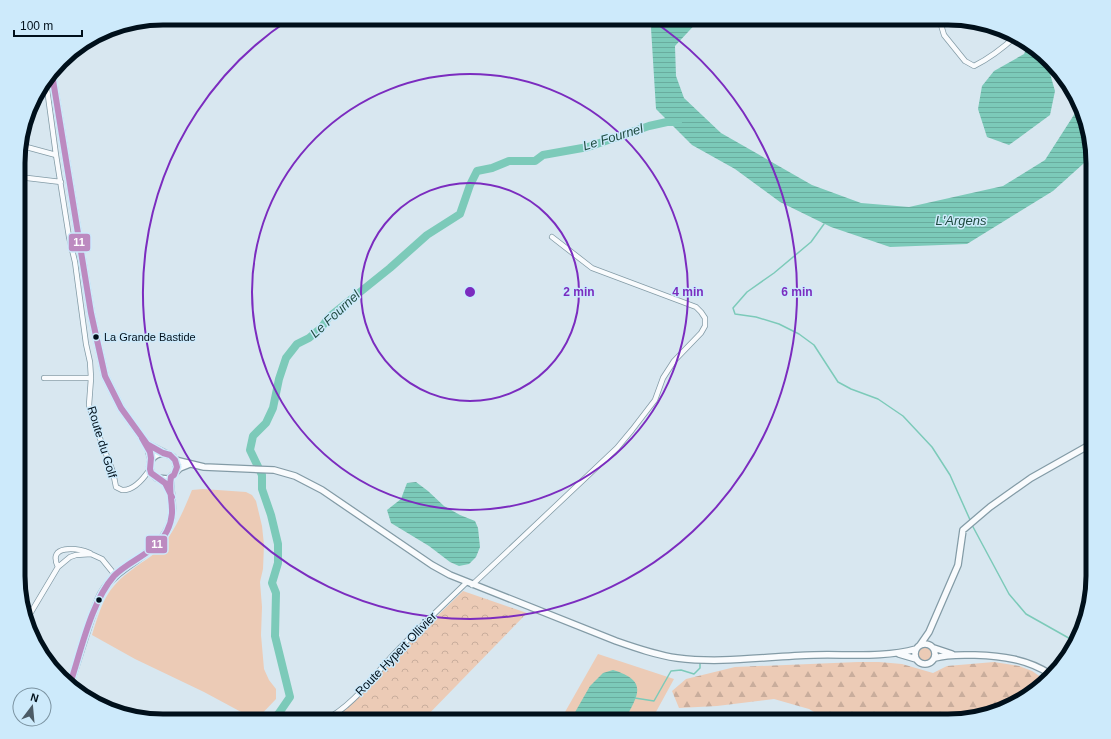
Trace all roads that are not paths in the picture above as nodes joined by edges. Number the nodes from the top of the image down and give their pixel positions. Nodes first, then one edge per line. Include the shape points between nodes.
1 (941, 25) edge
2 (1012, 40) edge
3 (53, 80) edge
4 (47, 88) edge
5 (26, 147) edge
6 (56, 154) junction
7 (25, 178) edge
8 (61, 182) junction
9 (552, 237) dead end
10 (44, 378) dead end
11 (91, 378) junction
12 (147, 444) junction
13 (1086, 447) edge
14 (163, 453) junction
15 (151, 459) junction
16 (175, 460) junction
17 (190, 464) junction
18 (150, 469) junction
19 (176, 471) junction
20 (154, 477) junction
21 (171, 477) junction
22 (142, 480) junction
23 (162, 480) junction
24 (169, 487) junction
25 (91, 554) junction
26 (58, 567) junction
27 (115, 575) junction
28 (469, 583) junction
29 (30, 613) edge
30 (929, 632) junction
31 (918, 647) junction
32 (933, 647) junction
33 (897, 654) junction
34 (952, 654) junction
35 (935, 658) junction
36 (916, 659) junction
37 (1047, 673) edge
38 (71, 680) edge
39 (335, 714) edge

1 - 2 street via 944,35 965,61 974,66
3 - 12 main road via 91,313 105,376 121,408
4 - 6 street, Route du Golf
5 - 6 street
6 - 8 street, Route du Golf
7 - 8 street
8 - 11 street, Route du Golf via 69,237 76,262
9 - 28 street, Route Hypert Ollivier via 592,268 696,307 705,318 705,326 674,361 663,378 655,400 617,448
10 - 11 street
11 - 22 street, Route du Golf via 89,405 112,468 116,487 126,491
12 - 14 main road
12 - 15 main road
13 - 30 main road via 1031,478 965,528 962,533 958,565
14 - 15 main road via 158,453
14 - 16 main road via 170,454
15 - 18 main road
16 - 17 main road
16 - 19 main road
17 - 19 main road
17 - 28 main road via 214,468 256,468 295,476 322,490 432,565
18 - 20 main road
18 - 22 street, Route du Golf
19 - 21 main road
20 - 22 street, Route du Golf
20 - 23 main road
21 - 23 main road
21 - 24 main road
23 - 24 main road
24 - 27 main road via 172,513 167,531 154,547
25 - 26 street via 70,557
25 - 26 street via 74,549 58,552 55,556
25 - 27 street via 102,559
26 - 29 street
27 - 38 main road via 96,604
28 - 33 main road via 641,649 672,657 744,660 811,655
28 - 39 street, Route Hypert Ollivier via 414,633 348,704
30 - 31 main road
30 - 32 main road
31 - 32 main road via 927,644
31 - 33 main road
31 - 36 main road
32 - 34 main road
32 - 35 main road
33 - 36 main road
34 - 35 main road
34 - 37 main road via 1008,657
35 - 36 main road via 928,664

